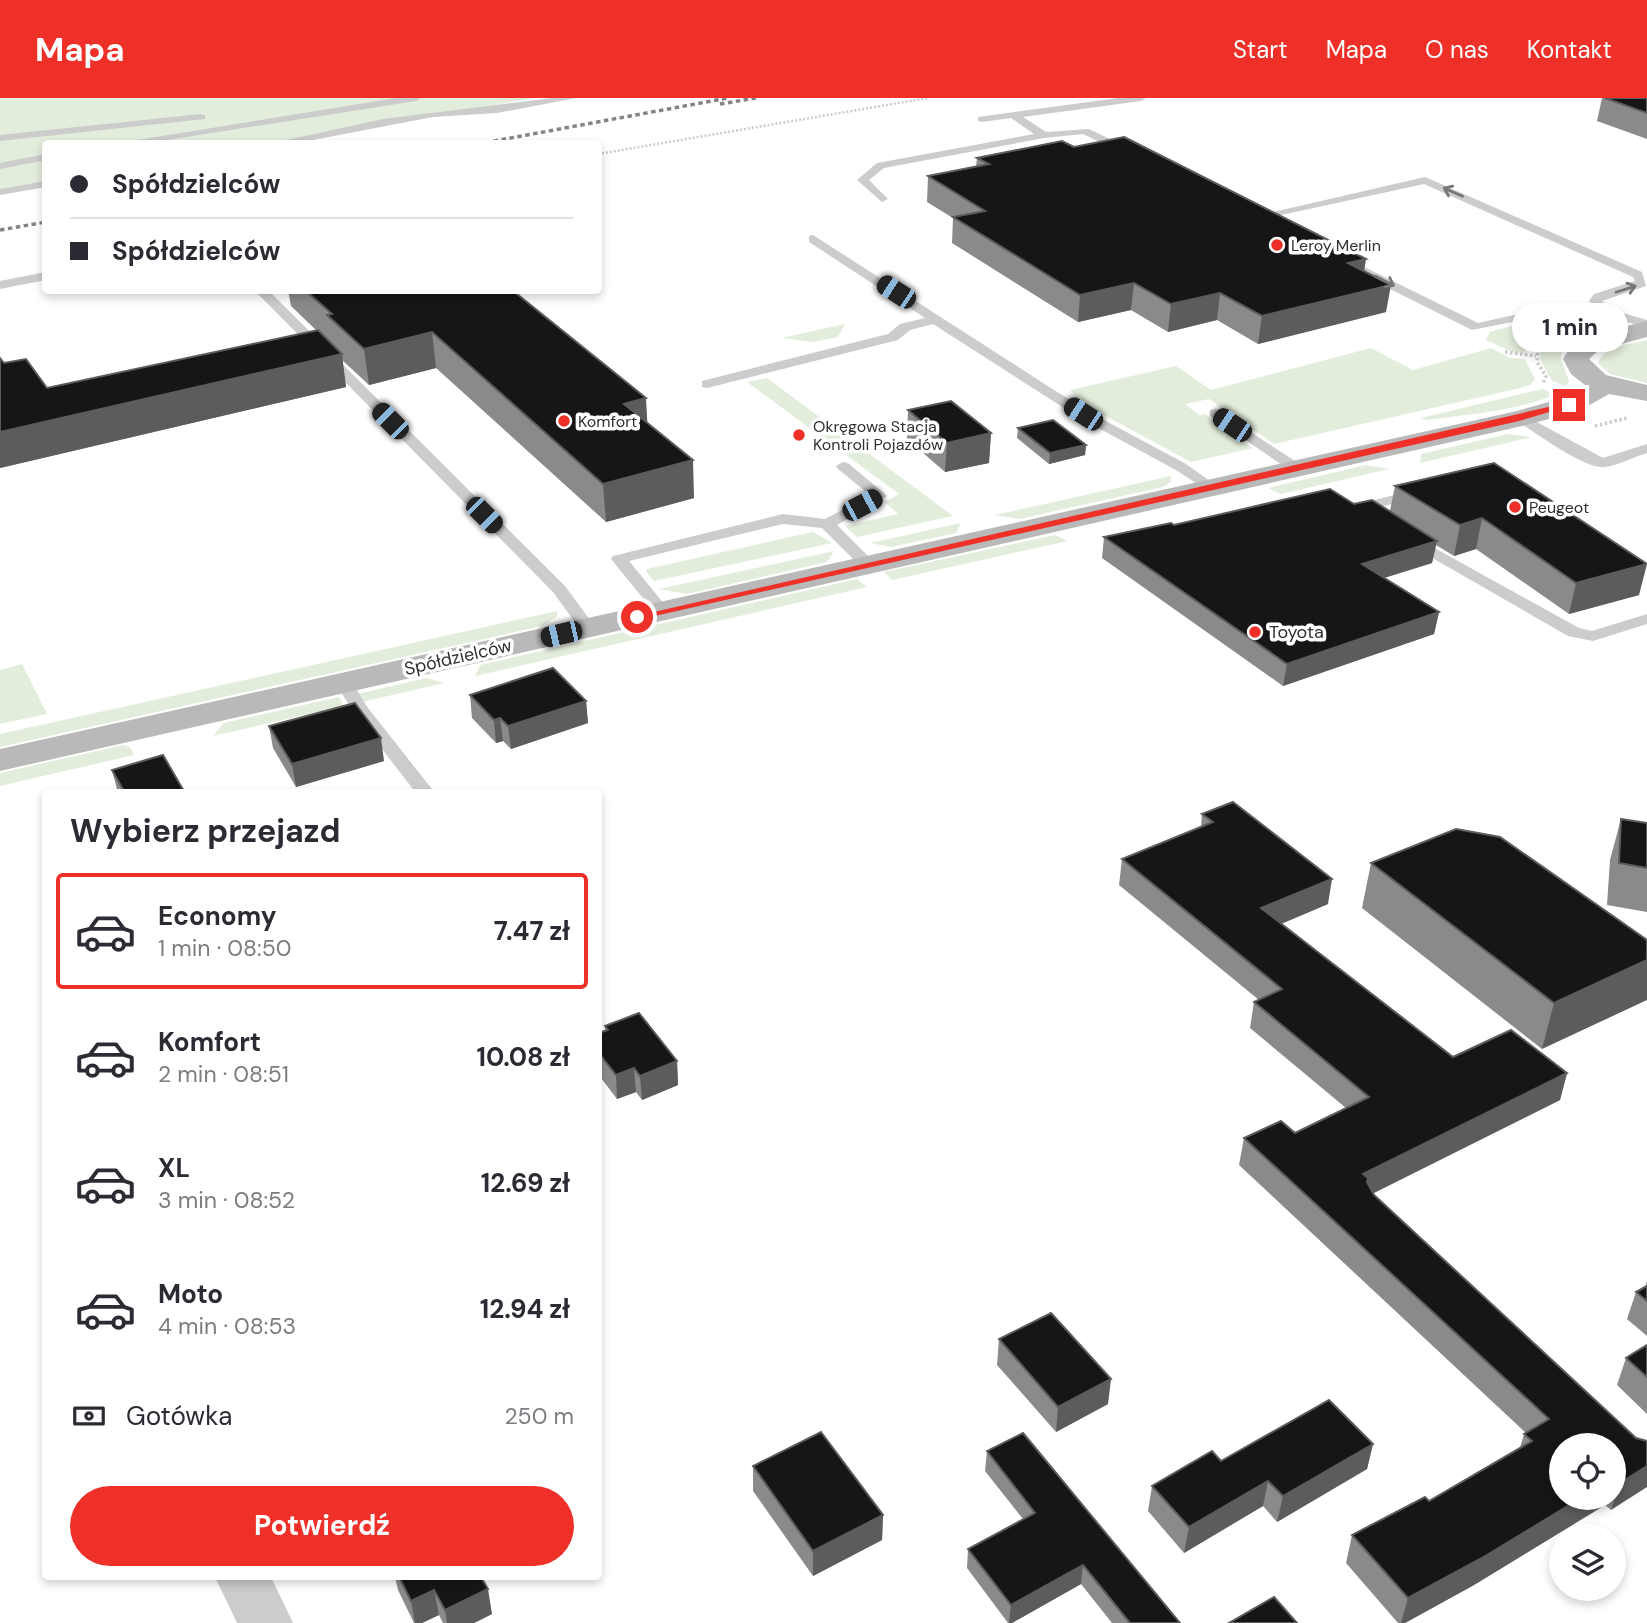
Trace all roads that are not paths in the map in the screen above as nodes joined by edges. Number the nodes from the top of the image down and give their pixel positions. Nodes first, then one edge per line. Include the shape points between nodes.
1 (416, 98) edge
2 (571, 98) edge
3 (1142, 98) edge
4 (213, 116) dead end
5 (1013, 116) junction
6 (982, 119) dead end
7 (1044, 135) junction
8 (0, 138) edge
9 (144, 140) edge
10 (294, 140) edge
11 (1134, 154) edge
12 (42, 158) edge
13 (0, 166) edge
14 (42, 185) edge
15 (0, 192) edge
16 (882, 199) dead end
17 (1276, 226) edge
18 (813, 239) dead end
19 (1329, 253) edge
20 (42, 277) edge
21 (0, 285) edge
22 (264, 294) edge
23 (937, 319) junction
24 (1647, 326) edge
25 (1601, 341) junction
26 (707, 384) dead end
27 (1607, 384) junction
28 (1647, 393) edge
29 (1215, 413) dead end
30 (1522, 418) junction
31 (1647, 448) edge
32 (843, 466) dead end
33 (1296, 468) junction
34 (1213, 488) junction
35 (1428, 490) edge
36 (827, 524) junction
37 (868, 565) junction
38 (662, 611) junction
39 (1647, 619) edge
40 (588, 628) junction
41 (344, 682) junction
42 (0, 760) edge
43 (423, 789) edge
44 (244, 1580) edge
45 (265, 1623) edge

1 - 9 lane
2 - 10 lane via 433,114
3 - 5 lane
4 - 8 lane
5 - 6 lane
5 - 7 lane
7 - 11 lane via 1085,131
7 - 16 lane via 881,165 863,180
12 - 13 lane
14 - 15 lane
24 -> 17 lane via 1595,301 1642,283 1638,275 1425,180 1252,215
18 - 23 lane
19 -> 25 lane via 1477,327 1552,312 1594,330
20 - 21 lane
22 - 40 lane via 559,589
23 - 26 lane via 905,327 893,337
23 - 34 lane via 1083,414 1185,467
24 - 25 street
25 - 27 street via 1582,349 1576,359 1584,372
27 - 28 street
27 - 30 street, Spółdzielców via 1569,405
29 - 33 lane
30 - 31 lane via 1602,463
30 - 33 street, Spółdzielców
32 - 36 lane via 880,496
33 - 34 street, Spółdzielców
34 - 37 street, Spółdzielców
35 - 39 lane via 1367,507 1367,511 1566,629 1593,636
36 - 37 lane
36 - 38 lane via 783,519 619,559
37 - 38 street, Spółdzielców
38 - 40 street, Spółdzielców
40 - 41 street, Spółdzielców
41 - 42 street, Spółdzielców
41 - 43 lane
44 - 45 street

